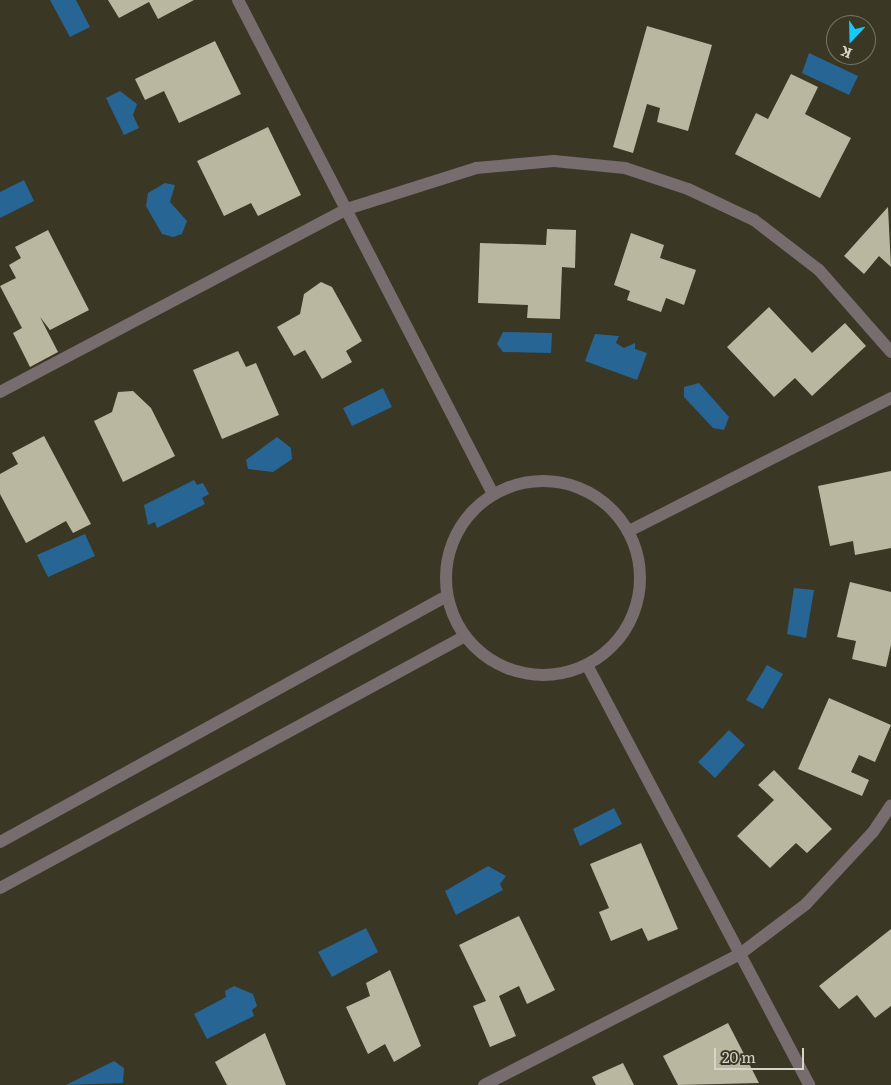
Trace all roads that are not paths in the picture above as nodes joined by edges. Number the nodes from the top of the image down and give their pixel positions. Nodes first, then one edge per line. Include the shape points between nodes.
1 (238, 0) edge
2 (347, 209) junction
3 (891, 352) edge
4 (0, 392) edge
5 (891, 398) edge
6 (493, 494) junction
7 (629, 532) junction
8 (447, 596) junction
9 (465, 636) junction
10 (587, 665) junction
11 (891, 805) edge
12 (0, 842) edge
13 (0, 888) edge
14 (740, 954) junction
15 (484, 1085) edge
16 (809, 1085) edge

1 - 2 street
2 - 3 street via 476,168 554,161 625,168 688,189 754,220 819,270
2 - 4 street
2 - 6 street
5 - 7 street
6 - 7 street via 521,484 551,481 580,488 605,504
6 - 8 street via 470,513 454,538 446,566
7 - 10 street via 640,577 637,604 621,636
8 - 9 street
8 - 12 street
9 - 10 street via 484,656 534,675 561,673
9 - 13 street
10 - 14 street
11 - 14 street via 873,832 806,904
14 - 15 street
14 - 16 street

